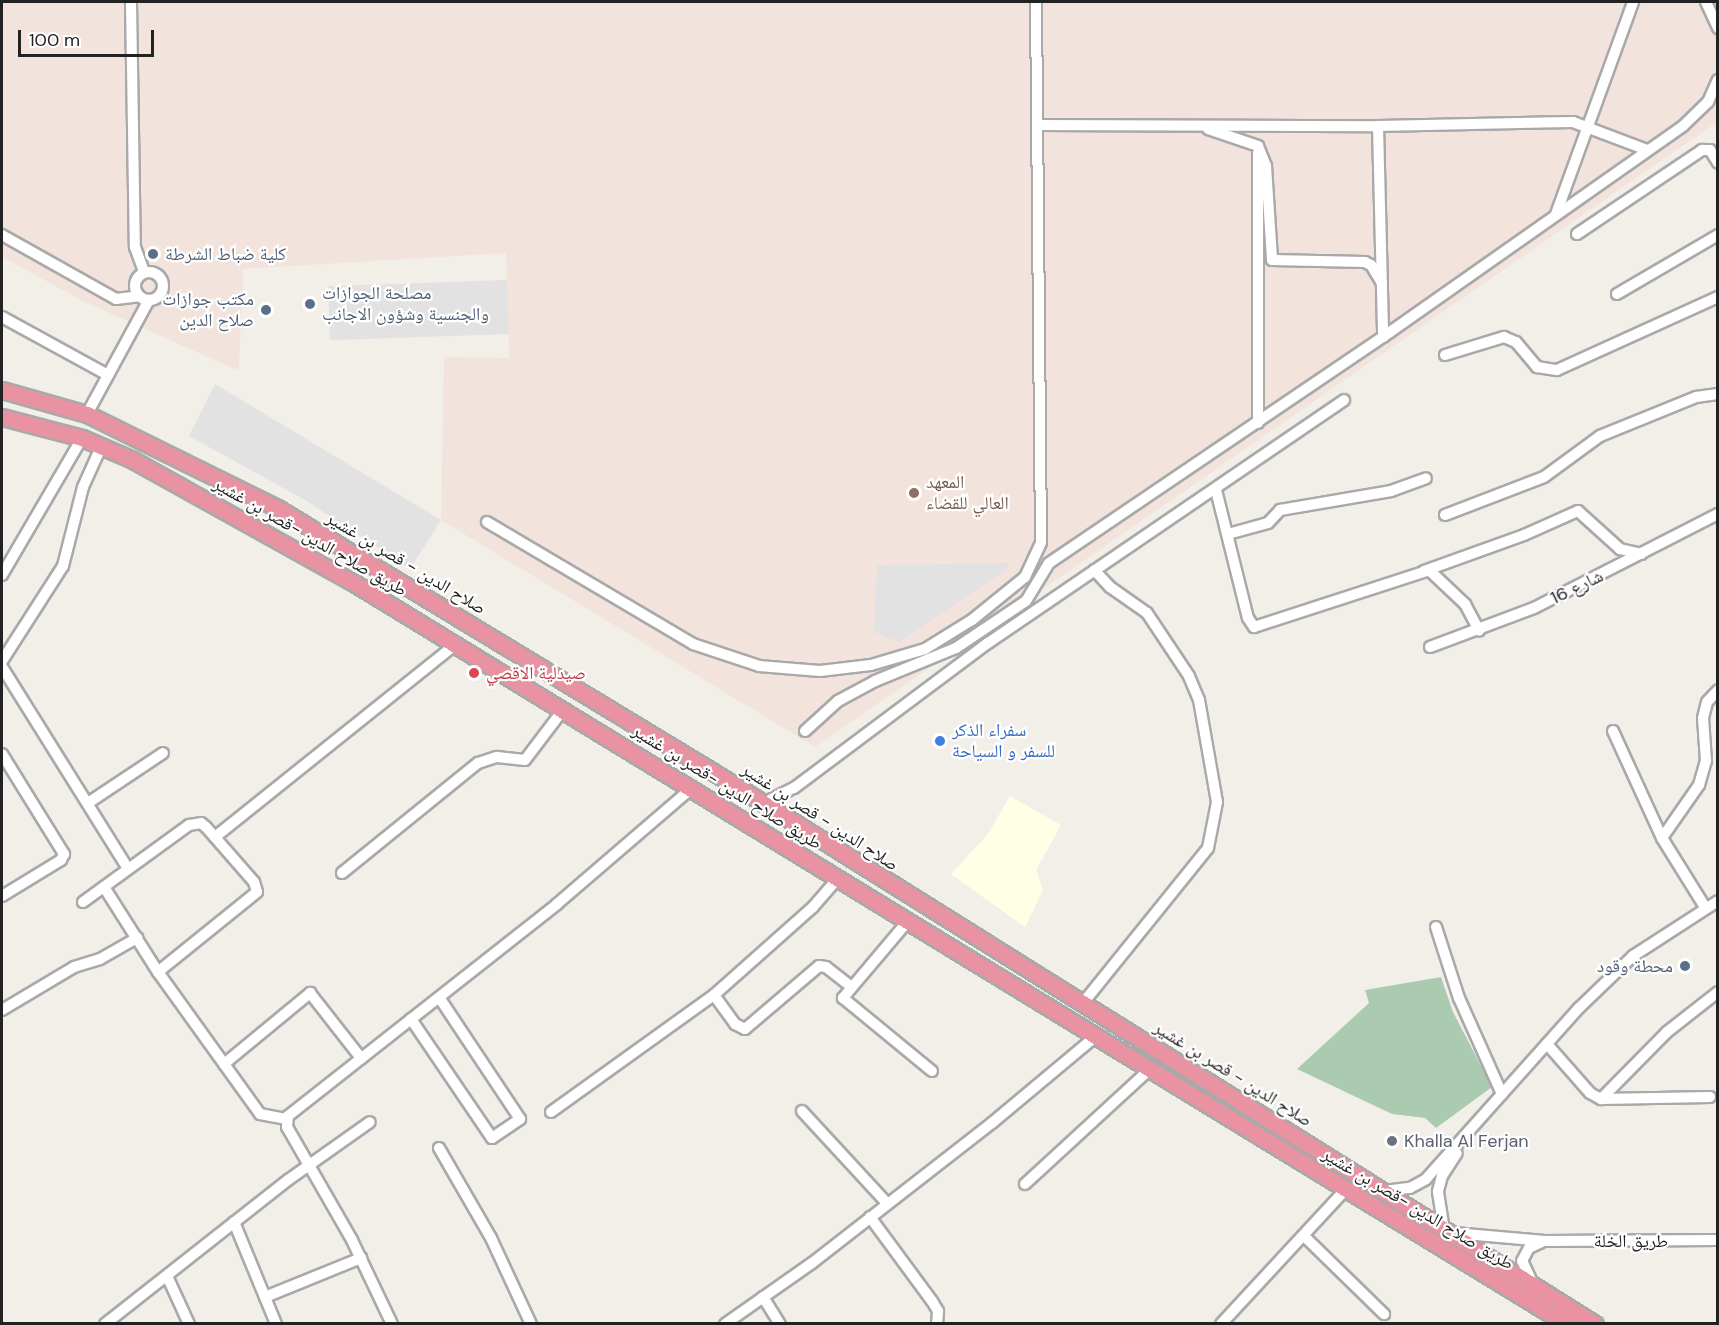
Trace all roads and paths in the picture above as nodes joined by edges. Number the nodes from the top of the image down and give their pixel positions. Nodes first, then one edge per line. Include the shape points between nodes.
1 (131, 2) edge
2 (1036, 2) edge
3 (1633, 2) edge
4 (1706, 2) edge
5 (1718, 28) edge
6 (1718, 80) edge
7 (1038, 125) junction
8 (1196, 126) junction
9 (1378, 126) junction
10 (1588, 126) junction
11 (1258, 146) junction
12 (1647, 150) junction
13 (1718, 163) edge
14 (1556, 214) junction
15 (1577, 234) dead end
16 (2, 235) edge
17 (1718, 235) edge
18 (144, 272) junction
19 (1382, 283) junction
20 (1617, 294) dead end
21 (1718, 297) edge
22 (144, 298) junction
23 (2, 317) edge
24 (1383, 337) junction
25 (1445, 355) dead end
26 (108, 375) junction
27 (2, 390) edge
28 (1718, 394) edge
29 (1344, 400) dead end
30 (87, 414) junction
31 (2, 417) edge
32 (1258, 423) junction
33 (82, 438) junction
34 (102, 446) junction
35 (1426, 478) dead end
36 (1216, 490) junction
37 (1718, 514) edge
38 (1445, 515) dead end
39 (488, 522) dead end
40 (1228, 534) junction
41 (1641, 554) junction
42 (1094, 570) junction
43 (1425, 571) junction
44 (2, 575) edge
45 (1479, 630) junction
46 (455, 645) junction
47 (1430, 647) dead end
48 (2, 661) edge
49 (2, 667) edge
50 (1718, 690) edge
51 (563, 710) junction
52 (805, 731) dead end
53 (1613, 731) dead end
54 (163, 753) dead end
55 (2, 757) edge
56 (710, 771) junction
57 (696, 790) junction
58 (88, 803) junction
59 (767, 807) junction
60 (763, 831) junction
61 (215, 837) junction
62 (1662, 838) junction
63 (128, 869) junction
64 (342, 873) dead end
65 (838, 878) junction
66 (104, 887) junction
67 (2, 896) edge
68 (1718, 901) edge
69 (83, 902) dead end
70 (1706, 907) junction
71 (908, 921) junction
72 (1436, 927) dead end
73 (137, 938) junction
74 (158, 972) junction
75 (850, 986) junction
76 (1718, 992) edge
77 (714, 995) junction
78 (439, 997) junction
79 (1083, 1003) junction
80 (2, 1010) edge
81 (411, 1019) junction
82 (1095, 1037) junction
83 (1547, 1044) junction
84 (361, 1058) junction
85 (224, 1064) junction
86 (1149, 1070) junction
87 (932, 1071) dead end
88 (1502, 1094) junction
89 (1710, 1097) dead end
90 (1601, 1099) junction
91 (802, 1111) dead end
92 (551, 1112) dead end
93 (286, 1119) junction
94 (370, 1122) dead end
95 (1470, 1133) junction
96 (439, 1148) dead end
97 (310, 1163) junction
98 (1025, 1184) dead end
99 (1347, 1188) junction
100 (1382, 1190) junction
101 (887, 1203) junction
102 (870, 1217) junction
103 (234, 1222) junction
104 (1446, 1232) junction
105 (1304, 1236) junction
106 (1718, 1240) edge
107 (1545, 1241) junction
108 (361, 1258) junction
109 (167, 1276) junction
110 (1535, 1285) junction
111 (265, 1297) junction
112 (762, 1298) junction
113 (1384, 1314) dead end
114 (1226, 1322) edge
115 (105, 1323) edge
116 (189, 1323) edge
117 (276, 1323) edge
118 (392, 1323) edge
119 (531, 1323) edge
120 (725, 1323) edge
121 (780, 1323) edge
122 (938, 1323) edge
123 (1567, 1323) edge
124 (1595, 1323) edge

1 - 18 street via 135,247
2 - 7 street
3 - 10 street
4 - 5 street
6 - 12 street via 1708,102 1683,126
7 - 8 street
7 - 39 street via 1041,542 1025,577 972,620 925,649 871,664 820,671 759,666 693,644
8 - 9 street
8 - 11 street
9 - 10 street via 1573,122
9 - 19 street
10 - 12 street
10 - 14 street
11 - 19 street via 1266,166 1272,260 1365,262
11 - 32 street
12 - 14 street
13 - 15 street via 1710,150 1700,151
14 - 24 street
16 - 22 street via 116,299
17 - 20 street
18 - 22 street via 136,280
18 - 22 street via 159,275 164,286 159,296
19 - 24 street
21 - 25 street via 1557,370 1538,367 1516,342 1504,337
22 - 26 street
23 - 26 street
24 - 32 street
26 - 30 street
27 - 30 highway, صلاح الدين - قصر بن غشير
28 - 38 street via 1696,397 1600,436 1544,477
29 - 36 street
30 - 56 highway, صلاح الدين - قصر بن غشير via 279,509
31 - 33 highway, طريق صلاح الدين -قصر بن غشير
32 - 52 street via 1049,563 1026,601 965,642 838,700
33 - 34 highway, طريق صلاح الدين -قصر بن غشير
33 - 44 street
34 - 46 highway, طريق صلاح الدين -قصر بن غشير via 344,578
34 - 48 street via 83,487 63,566
35 - 40 street via 1391,491 1280,510 1268,523
36 - 40 street
36 - 42 street
37 - 41 street, شارع 16
40 - 43 street via 1248,618 1254,627
41 - 43 street via 1620,549 1578,511
41 - 45 street, شارع 16 via 1534,608
42 - 59 street via 869,729
42 - 79 street via 1110,587 1147,613 1189,676 1199,700 1217,802 1208,848
43 - 45 street via 1432,571 1465,604
45 - 47 street, شارع 16
46 - 51 highway, طريق صلاح الدين -قصر بن غشير
46 - 61 street
49 - 58 street
50 - 62 street via 1705,709 1706,761 1700,785
51 - 57 highway, طريق صلاح الدين -قصر بن غشير
51 - 64 street via 525,760 497,757 478,763
53 - 62 street
54 - 58 street
55 - 67 street via 64,854 61,860
56 - 57 highway via 715,786
56 - 59 highway, صلاح الدين - قصر بن غشير
57 - 60 highway, طريق صلاح الدين -قصر بن غشير
57 - 78 street
58 - 63 street
59 - 60 highway via 759,816
59 - 79 highway, صلاح الدين - قصر بن غشير
60 - 65 highway, طريق صلاح الدين -قصر بن غشير
61 - 63 street via 195,822
61 - 74 street via 254,882 257,892
62 - 70 street
63 - 66 street
65 - 71 highway, طريق صلاح الدين -قصر بن غشير
65 - 77 street via 813,907
66 - 69 street
66 - 73 street
68 - 70 street
70 - 83 street via 1633,956
71 - 75 street
71 - 82 highway, طريق صلاح الدين -قصر بن غشير
72 - 88 street via 1463,1008
73 - 74 street
73 - 80 street via 100,959 74,967
74 - 85 street
75 - 77 street via 819,966 745,1029 735,1024
75 - 87 street via 844,995 848,1005
76 - 90 street via 1667,1032
77 - 92 street
78 - 81 street
78 - 81 street via 520,1119 492,1138
79 - 100 highway, صلاح الدين - قصر بن غشير
81 - 84 street
82 - 86 highway, طريق صلاح الدين -قصر بن غشير
82 - 101 street
83 - 88 street
83 - 90 street
84 - 85 street via 310,993
84 - 93 street
85 - 93 street via 260,1114
86 - 98 street
86 - 99 highway, طريق صلاح الدين -قصر بن غشير
88 - 95 street
89 - 90 street
91 - 101 street
93 - 97 street
94 - 97 street
95 - 100 street via 1418,1184 1401,1190
95 - 104 street via 1440,1183 1437,1207
96 - 119 street via 491,1238
97 - 103 street
97 - 108 street
99 - 105 street
99 - 123 highway, طريق صلاح الدين -قصر بن غشير
100 - 104 highway, صلاح الدين - قصر بن غشير
101 - 102 street
102 - 112 street
102 - 122 street via 932,1301 938,1311
103 - 109 street
103 - 111 street
104 - 107 street, طريق الخلة
104 - 110 highway, صلاح الدين - قصر بن غشير
105 - 113 street
105 - 114 street
106 - 107 street, طريق الخلة
107 - 110 street via 1529,1248 1522,1261
108 - 111 street
108 - 118 street
109 - 115 street
109 - 116 street
110 - 124 highway, صلاح الدين - قصر بن غشير
111 - 117 street
112 - 120 street
112 - 121 street

